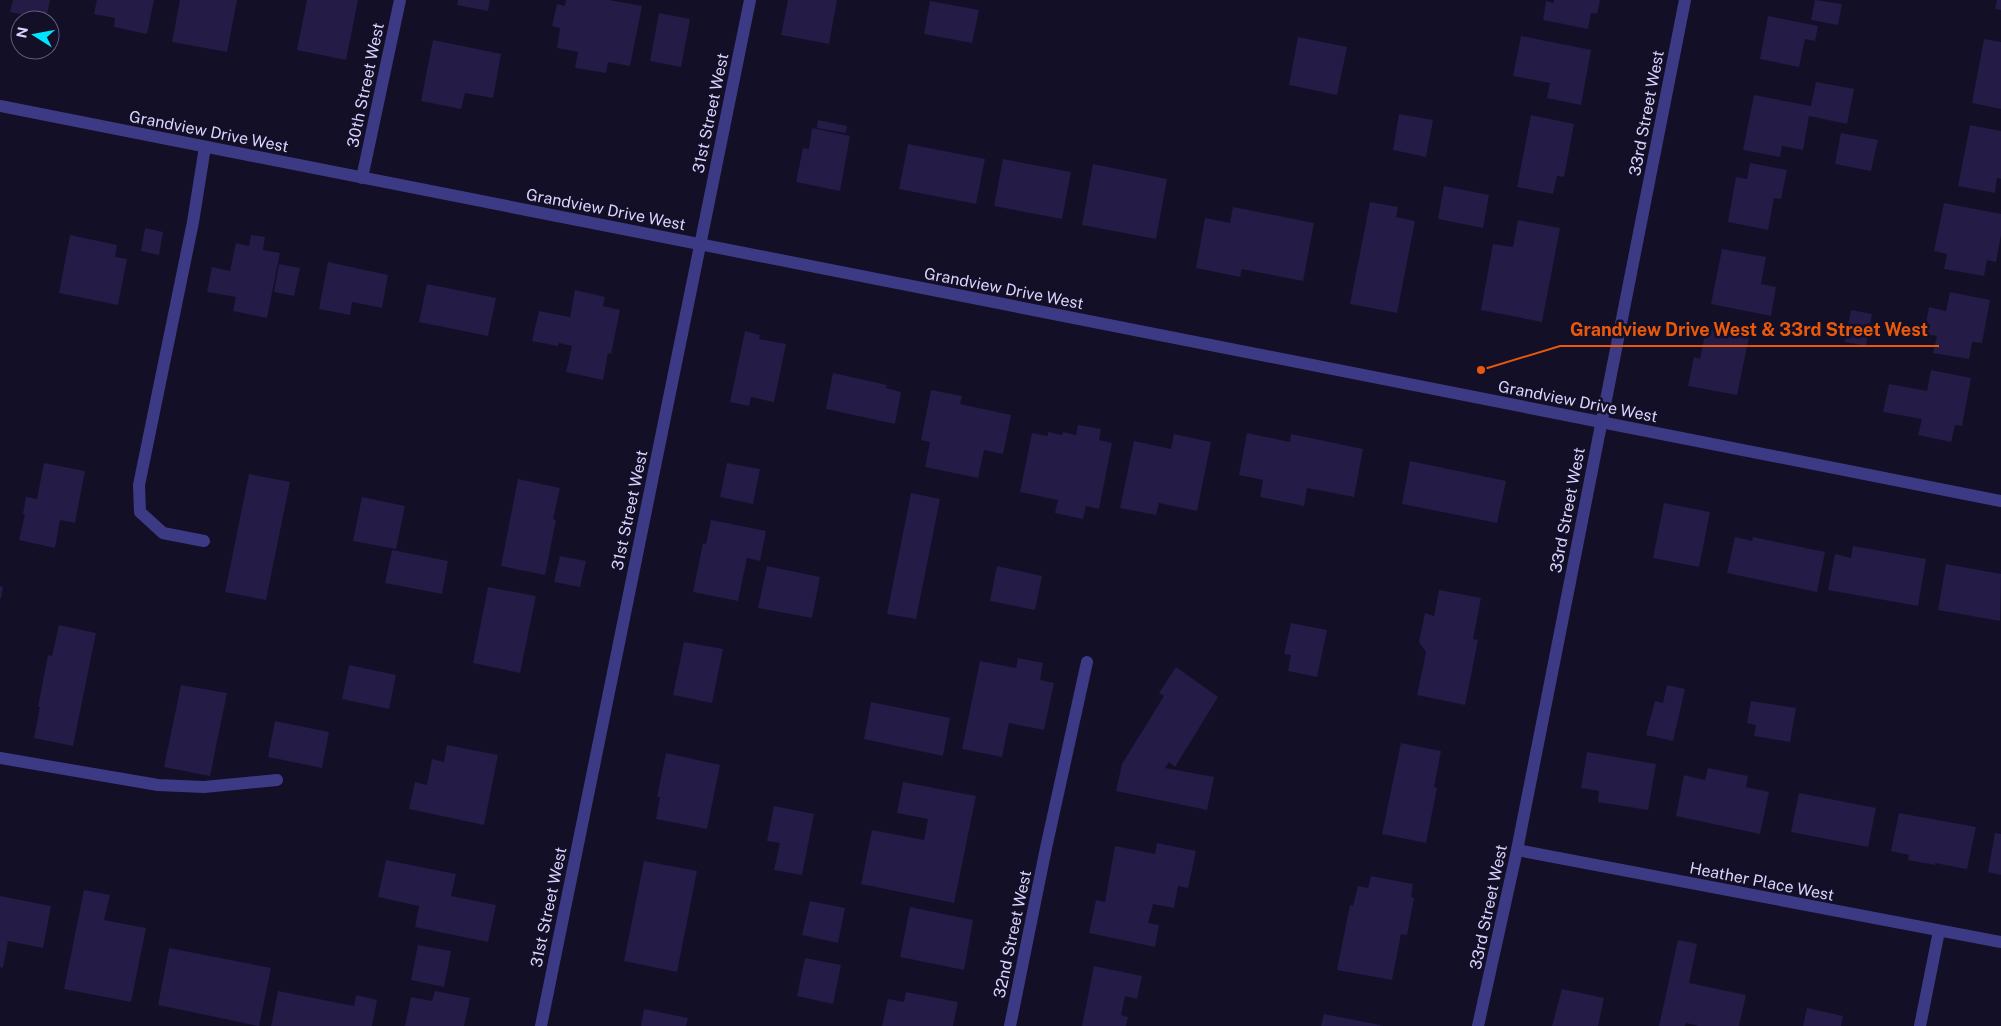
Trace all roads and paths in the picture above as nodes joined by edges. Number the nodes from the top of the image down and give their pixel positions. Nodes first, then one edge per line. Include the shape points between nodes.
1 (400, 0) edge
2 (750, 0) edge
3 (1685, 0) edge
4 (0, 106) edge
5 (205, 147) junction
6 (362, 178) junction
7 (700, 244) junction
8 (1601, 422) junction
9 (2001, 501) edge
10 (204, 541) dead end
11 (1087, 662) dead end
12 (0, 758) edge
13 (278, 780) dead end
14 (1517, 850) junction
15 (1939, 931) junction
16 (2001, 942) edge
17 (541, 1026) edge
18 (1010, 1026) edge
19 (1478, 1026) edge
20 (1920, 1026) edge

1 - 6 street, 30th Street West
2 - 7 street, 31st Street West
3 - 8 street, 33rd Street West
4 - 5 street, Grandview Drive West
5 - 6 street, Grandview Drive West
5 - 10 street via 139,485 140,512 163,533
6 - 7 street, Grandview Drive West
7 - 8 street, Grandview Drive West
7 - 17 street, 31st Street West
8 - 9 street, Grandview Drive West
8 - 14 street, 33rd Street West
11 - 18 street, 32nd Street West
12 - 13 street via 158,785 204,787
14 - 15 street, Heather Place West
14 - 19 street, 33rd Street West
15 - 16 street, Heather Place West
15 - 20 street

